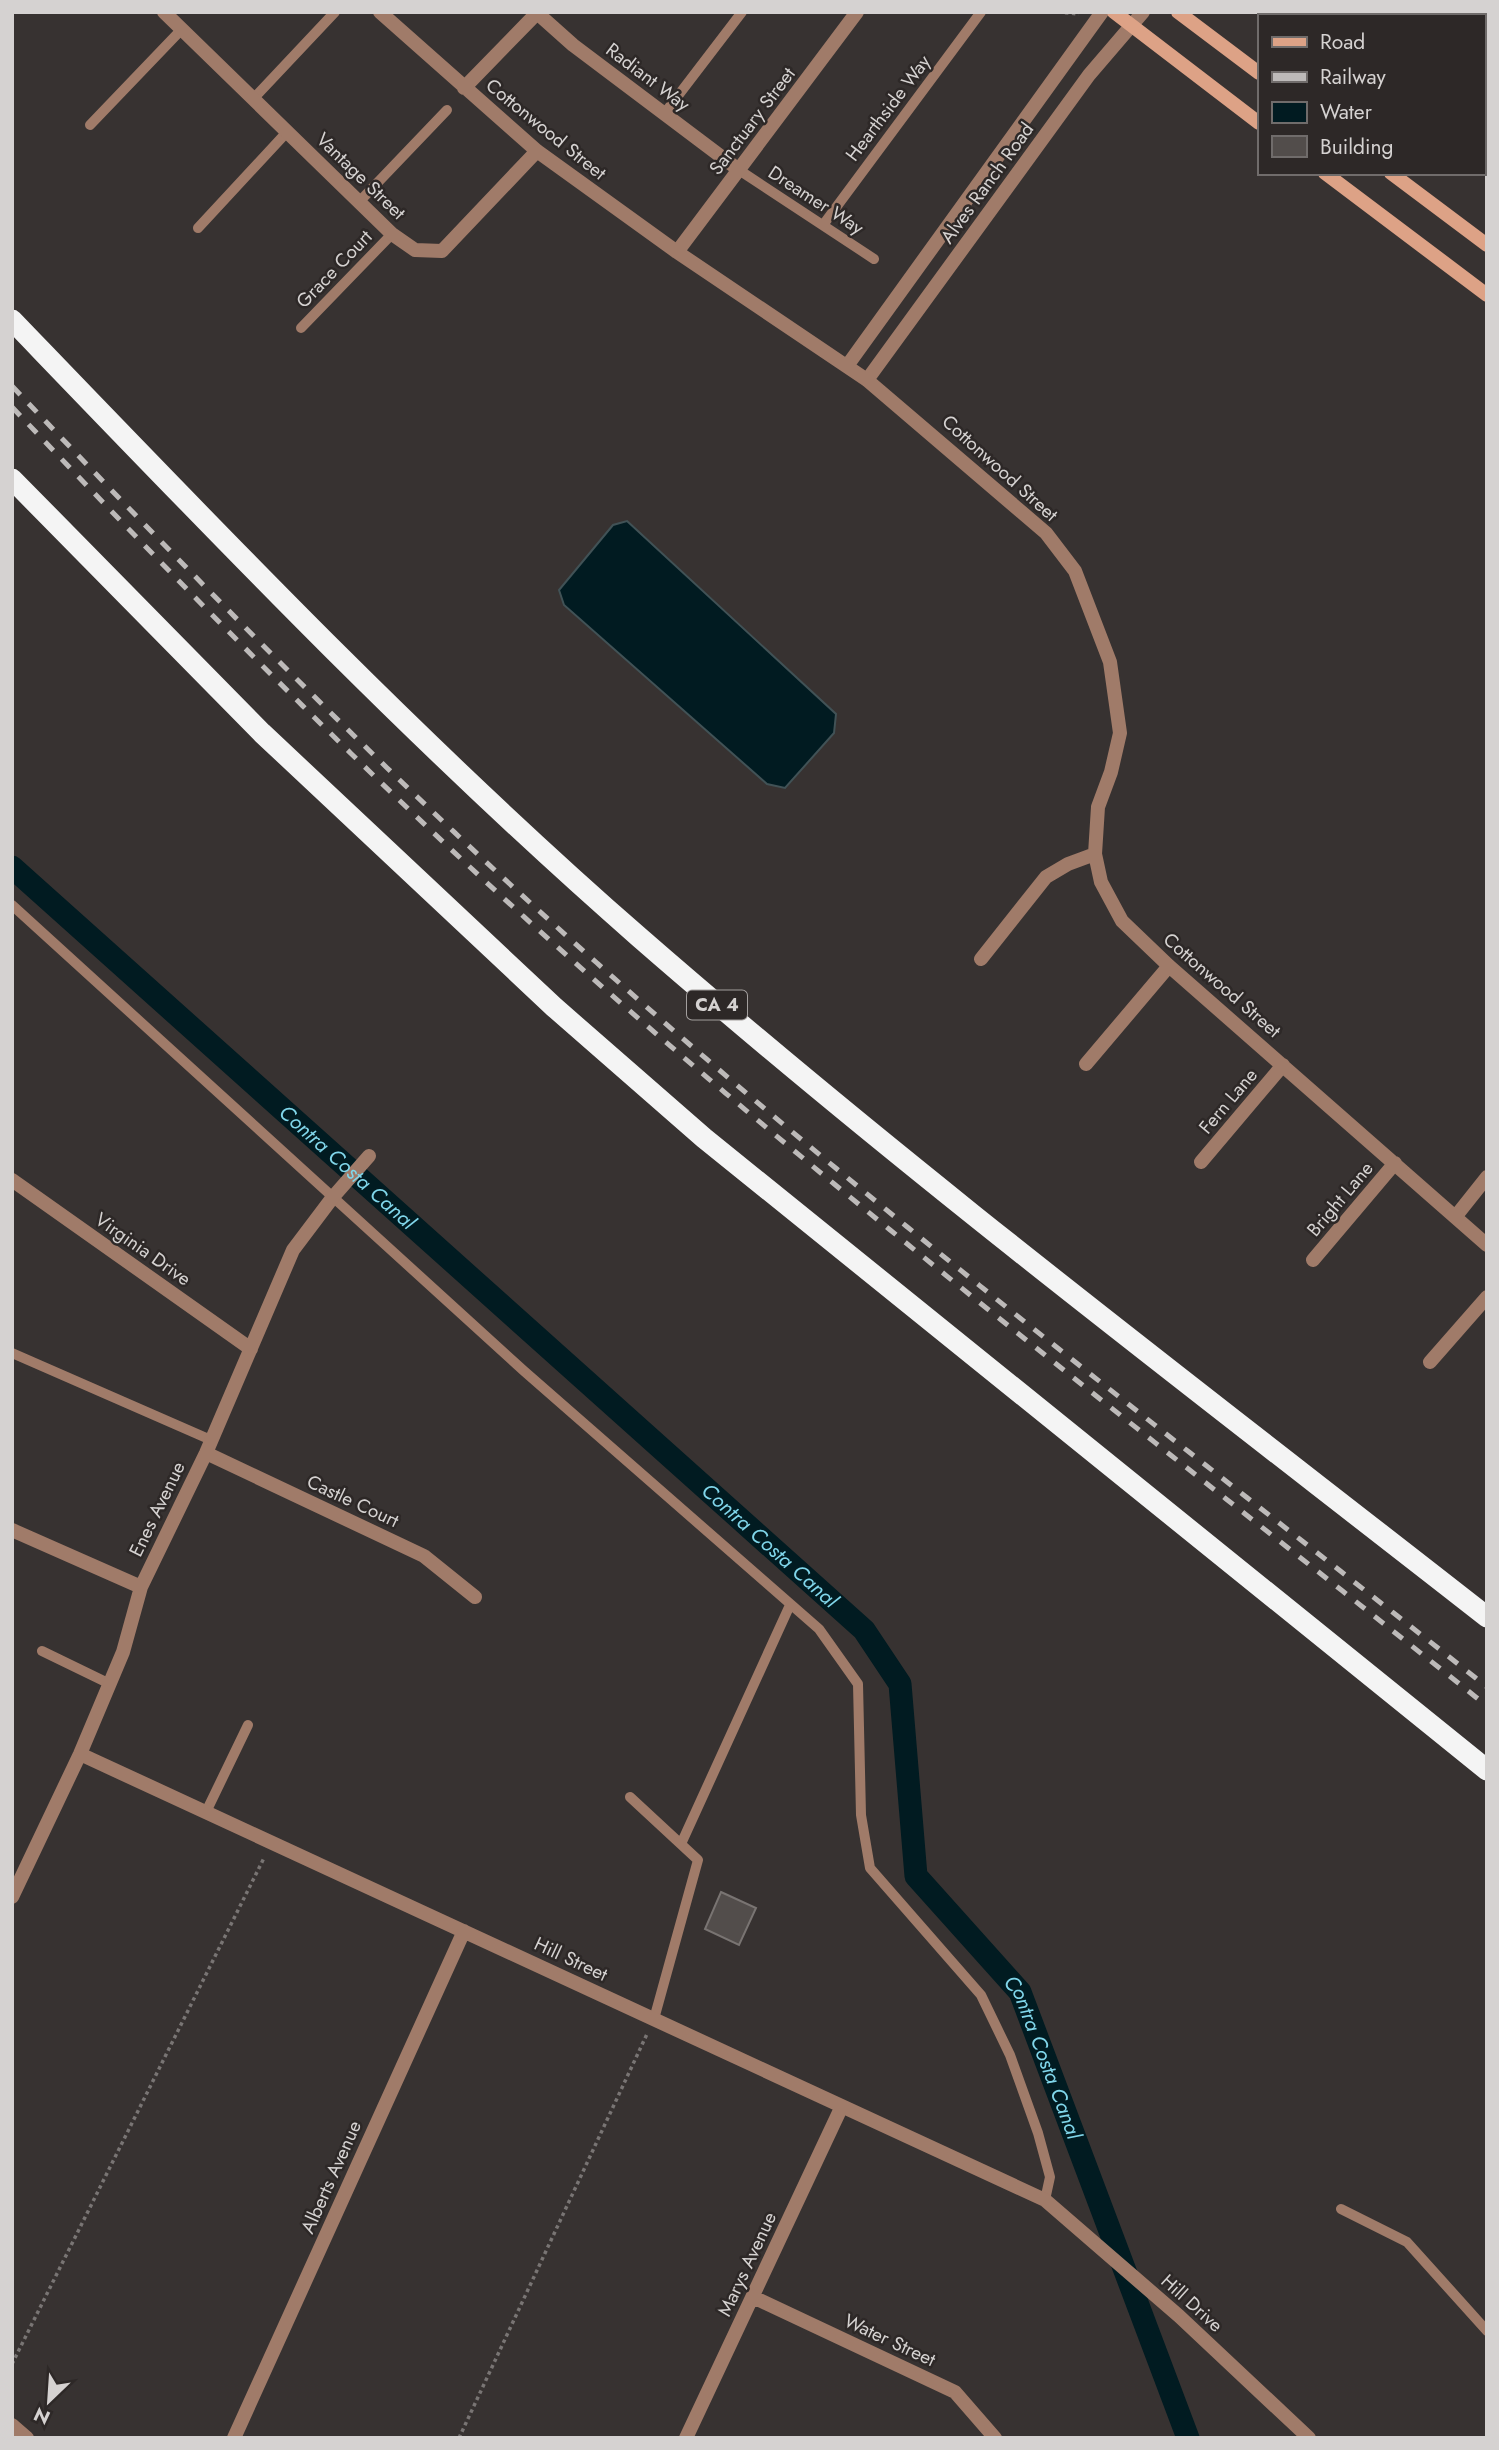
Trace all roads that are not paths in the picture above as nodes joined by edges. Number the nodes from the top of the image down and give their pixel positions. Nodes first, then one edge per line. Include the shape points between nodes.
1 (164, 12) edge
2 (335, 12) edge
3 (380, 12) edge
4 (742, 12) edge
5 (857, 12) edge
6 (981, 12) edge
7 (1102, 12) edge
8 (1114, 12) edge
9 (1143, 12) edge
10 (1178, 12) edge
11 (537, 13) edge
12 (1131, 26) junction
13 (182, 29) junction
14 (1258, 73) edge
15 (464, 88) junction
16 (253, 99) junction
17 (447, 110) dead end
18 (664, 114) junction
19 (1258, 122) edge
20 (90, 125) dead end
21 (286, 132) junction
22 (537, 151) junction
23 (738, 170) junction
24 (1328, 175) edge
25 (1394, 175) edge
26 (359, 202) junction
27 (823, 225) junction
28 (198, 228) dead end
29 (392, 234) junction
30 (1487, 245) edge
31 (677, 252) junction
32 (874, 259) dead end
33 (1487, 295) edge
34 (12, 320) edge
35 (301, 328) dead end
36 (847, 366) junction
37 (867, 380) junction
38 (12, 479) edge
39 (1095, 854) junction
40 (12, 905) edge
41 (981, 959) dead end
42 (1168, 966) junction
43 (1086, 1064) dead end
44 (1283, 1065) junction
45 (369, 1156) dead end
46 (1202, 1162) dead end
47 (1395, 1163) junction
48 (1487, 1177) edge
49 (12, 1180) edge
50 (332, 1196) junction
51 (1456, 1216) junction
52 (1487, 1245) edge
53 (1313, 1260) dead end
54 (1487, 1297) edge
55 (251, 1349) junction
56 (12, 1353) edge
57 (1430, 1362) dead end
58 (209, 1447) junction
59 (12, 1530) edge
60 (141, 1587) junction
61 (475, 1597) dead end
62 (790, 1605) junction
63 (1487, 1617) edge
64 (42, 1651) dead end
65 (110, 1684) junction
66 (247, 1725) dead end
67 (80, 1754) junction
68 (1487, 1769) edge
69 (630, 1797) dead end
70 (206, 1812) junction
71 (681, 1844) junction
72 (12, 1897) edge
73 (464, 1931) junction
74 (654, 2019) junction
75 (842, 2106) junction
76 (1045, 2200) junction
77 (1341, 2209) dead end
78 (752, 2297) junction
79 (1487, 2331) edge
80 (12, 2425) edge
81 (27, 2438) edge
82 (234, 2438) edge
83 (685, 2438) edge
84 (995, 2438) edge
85 (1309, 2438) edge

1 - 13 street, Vantage Street
2 - 16 lane
3 - 15 street, Cottonwood Street
4 - 18 lane
5 - 23 street, Sanctuary Street
6 - 27 lane, Hearthside Way
7 - 36 street, Alves Ranch Road
8 - 12 main road
9 - 12 street, Alves Ranch Road
10 - 14 main road
11 - 15 street
11 - 18 street, Radiant Way
12 - 19 main road
12 - 37 street, Alves Ranch Road via 1089,75
13 - 16 street, Vantage Street
13 - 20 lane
15 - 22 street, Cottonwood Street
16 - 21 street, Vantage Street
17 - 26 lane
18 - 23 street, Radiant Way
21 - 26 street, Vantage Street
21 - 28 lane
22 - 29 street, Vantage Street via 442,251 415,250
22 - 31 street, Cottonwood Street
23 - 27 lane, Dreamer Way
23 - 31 street, Sanctuary Street
24 - 33 main road
25 - 30 main road
26 - 29 street, Vantage Street
27 - 32 lane, Dreamer Way
29 - 35 lane, Grace Court
31 - 36 street, Cottonwood Street
34 - 63 highway, CA 4 via 341,657 634,933 919,1172
36 - 37 street, Cottonwood Street
37 - 39 street, Cottonwood Street via 1046,533 1075,571 1110,662 1120,733 1098,807
38 - 68 highway via 271,743 564,1016 715,1147
39 - 41 street via 1046,877
39 - 42 street, Cottonwood Street via 1101,882 1122,921
40 - 50 lane
42 - 43 street
42 - 44 street, Cottonwood Street
44 - 46 street, Fern Lane
44 - 47 street, Cottonwood Street
45 - 50 street, Enes Avenue
47 - 51 street, Cottonwood Street
47 - 53 street, Bright Lane
48 - 51 street
49 - 55 street, Virginia Drive
50 - 55 street, Enes Avenue via 293,1250
50 - 62 lane
51 - 52 street, Cottonwood Street
54 - 57 street
55 - 58 street, Enes Avenue
56 - 58 lane
58 - 60 street, Enes Avenue
58 - 61 street, Castle Court via 424,1556
59 - 60 street
60 - 65 street, Enes Avenue
62 - 71 lane
62 - 76 lane via 818,1629 858,1684 860,1815 870,1868 981,1995 1010,2055 1038,2133 1050,2177
64 - 65 lane
65 - 67 street, Enes Avenue
66 - 70 lane
67 - 70 street, Hill Street
67 - 72 street, Enes Avenue
69 - 71 lane
70 - 73 street, Hill Street
71 - 74 lane via 698,1860
73 - 74 street, Hill Street
73 - 82 street, Alberts Avenue
74 - 75 street, Hill Street
75 - 76 street, Hill Street
75 - 78 street, Marys Avenue
76 - 85 street, Hill Drive via 1179,2316
77 - 79 lane via 1407,2242
78 - 83 street, Marys Avenue
78 - 84 street, Water Street via 955,2392
80 - 81 street

